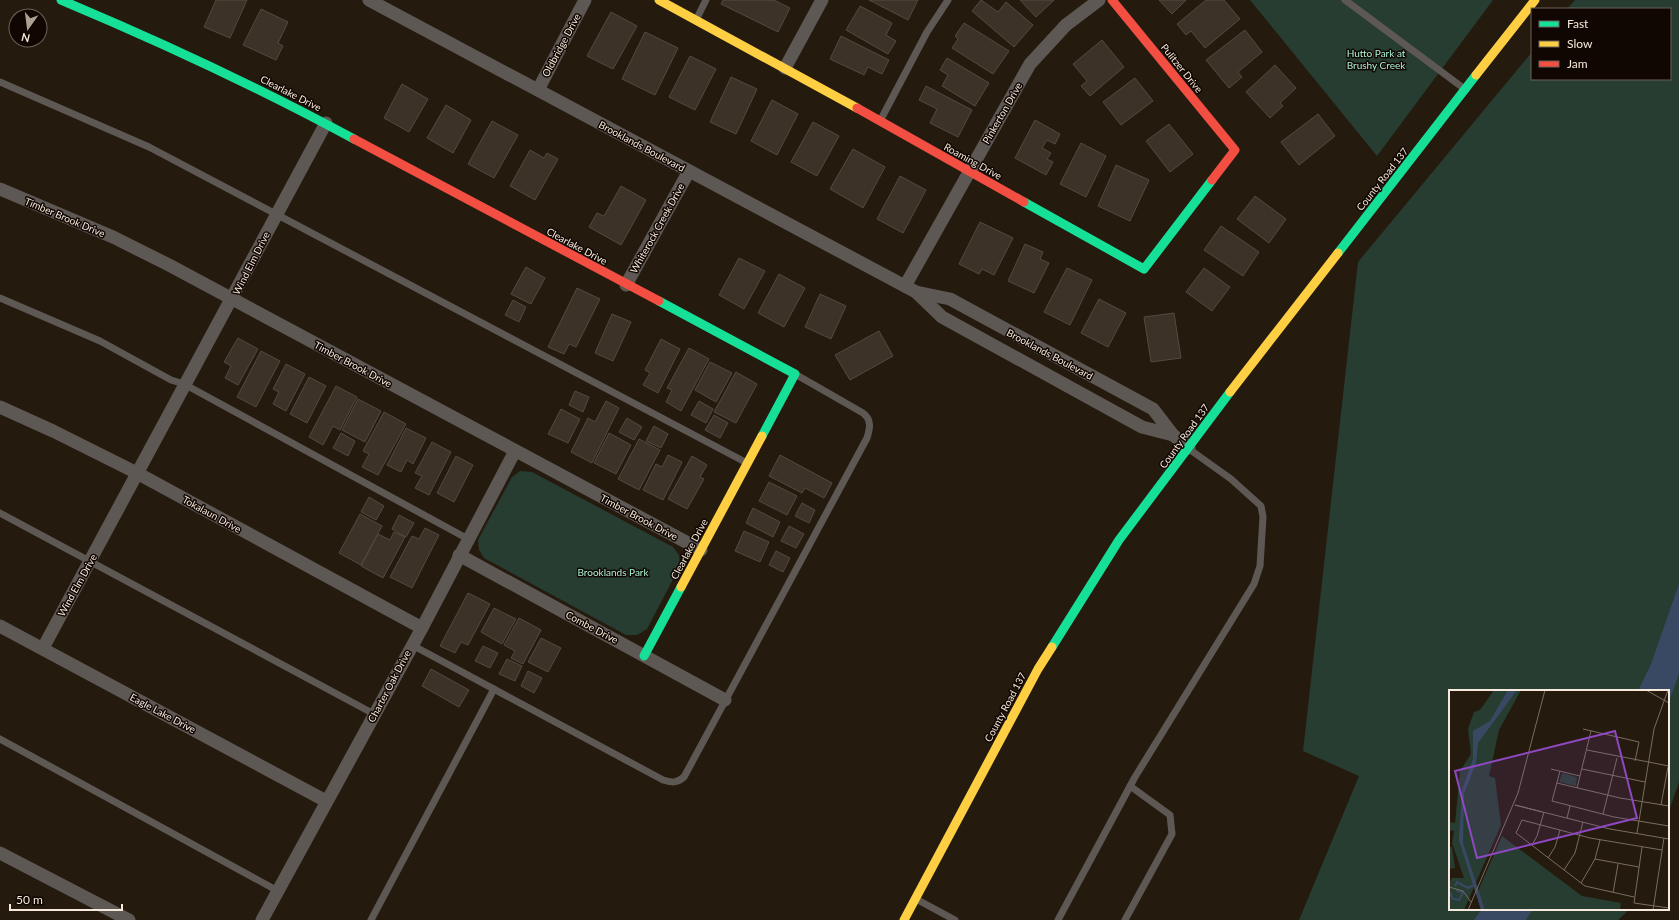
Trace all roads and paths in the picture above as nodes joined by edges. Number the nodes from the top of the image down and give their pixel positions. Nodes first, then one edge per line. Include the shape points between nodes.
1 (61, 0) edge
2 (369, 0) edge
3 (585, 0) edge
4 (659, 0) edge
5 (706, 0) edge
6 (822, 0) edge
7 (948, 0) edge
8 (1099, 0) edge
9 (1112, 0) edge
10 (1345, 0) edge
11 (1535, 0) edge
12 (696, 20) junction
13 (785, 68) junction
14 (0, 82) edge
15 (538, 90) junction
16 (1466, 90) junction
17 (880, 121) junction
18 (326, 123) junction
19 (1235, 150) joint
20 (689, 171) junction
21 (969, 171) junction
22 (0, 189) edge
23 (277, 213) junction
24 (626, 285) junction
25 (910, 289) junction
26 (0, 298) edge
27 (232, 299) junction
28 (795, 374) junction
29 (184, 384) junction
30 (0, 407) edge
31 (1173, 435) junction
32 (1189, 448) junction
33 (515, 450) junction
34 (747, 463) junction
35 (137, 473) junction
36 (0, 513) edge
37 (468, 539) junction
38 (701, 550) junction
39 (459, 555) junction
40 (90, 562) junction
41 (0, 626) edge
42 (422, 628) junction
43 (412, 645) junction
44 (43, 648) junction
45 (644, 656) junction
46 (494, 689) junction
47 (725, 700) junction
48 (374, 714) junction
49 (0, 739) edge
50 (1130, 786) junction
51 (326, 801) junction
52 (0, 852) edge
53 (278, 891) junction
54 (915, 899) junction
55 (130, 920) edge
56 (262, 920) edge
57 (371, 920) edge
58 (904, 920) edge
59 (955, 920) edge
60 (1058, 920) edge
61 (1125, 920) edge

1 - 18 street, Clearlake Drive via 224,71
2 - 15 street, Brooklands Boulevard
3 - 15 street, Oldbridge Drive
4 - 12 street, Roaming Drive
5 - 12 lane
6 - 13 street
7 - 17 lane via 927,32
8 - 21 street, Pinkerton Drive via 1066,25 1030,64
9 - 19 street, Pulitzer Drive
10 - 16 lane
11 - 16 street, County Road 137
12 - 13 street, Roaming Drive
13 - 17 street, Roaming Drive
14 - 23 lane via 149,146
15 - 20 street, Brooklands Boulevard
16 - 32 street, County Road 137
17 - 21 street, Roaming Drive
18 - 23 street, Wind Elm Drive
18 - 24 street, Clearlake Drive
19 - 21 street, Roaming Drive via 1144,269
20 - 24 street, Whiterock Creek Drive
20 - 25 street, Brooklands Boulevard
21 - 25 street, Pinkerton Drive
22 - 27 street, Timber Brook Drive via 113,237
23 - 27 street, Wind Elm Drive
23 - 34 lane
24 - 28 street, Clearlake Drive
25 - 31 street, Brooklands Boulevard via 942,317 1142,426
25 - 31 street, Brooklands Boulevard via 950,299 1153,409
26 - 29 lane via 100,341 171,380
27 - 29 street, Wind Elm Drive
27 - 33 street, Timber Brook Drive
28 - 34 street, Clearlake Drive
28 - 47 lane via 868,416 870,429
29 - 35 street, Wind Elm Drive
29 - 37 lane
30 - 35 street, Tokalaun Drive
31 - 32 street, Brooklands Boulevard
32 - 50 lane via 1261,506 1263,517 1260,566 1254,584
32 - 54 street, County Road 137 via 1119,540 1038,669
33 - 37 street, Charter Oak Drive
33 - 38 street, Timber Brook Drive
34 - 38 street, Clearlake Drive
35 - 40 street, Wind Elm Drive
35 - 42 street, Tokalaun Drive
36 - 40 lane
37 - 39 street, Charter Oak Drive
38 - 45 street, Clearlake Drive
39 - 42 street, Charter Oak Drive
39 - 45 street, Combe Drive
40 - 44 street, Wind Elm Drive
40 - 48 lane
41 - 44 street, Eagle Lake Drive
42 - 43 street, Charter Oak Drive
43 - 46 lane
43 - 48 street, Charter Oak Drive
44 - 51 street, Eagle Lake Drive
45 - 47 street, Combe Drive
46 - 47 lane via 673,783 684,777
46 - 57 lane
48 - 51 street, Charter Oak Drive
49 - 53 lane
50 - 60 lane
50 - 61 lane via 1170,815 1172,834
51 - 53 street, Charter Oak Drive
52 - 55 street
53 - 56 street, Charter Oak Drive
54 - 58 street, County Road 137
54 - 59 lane

